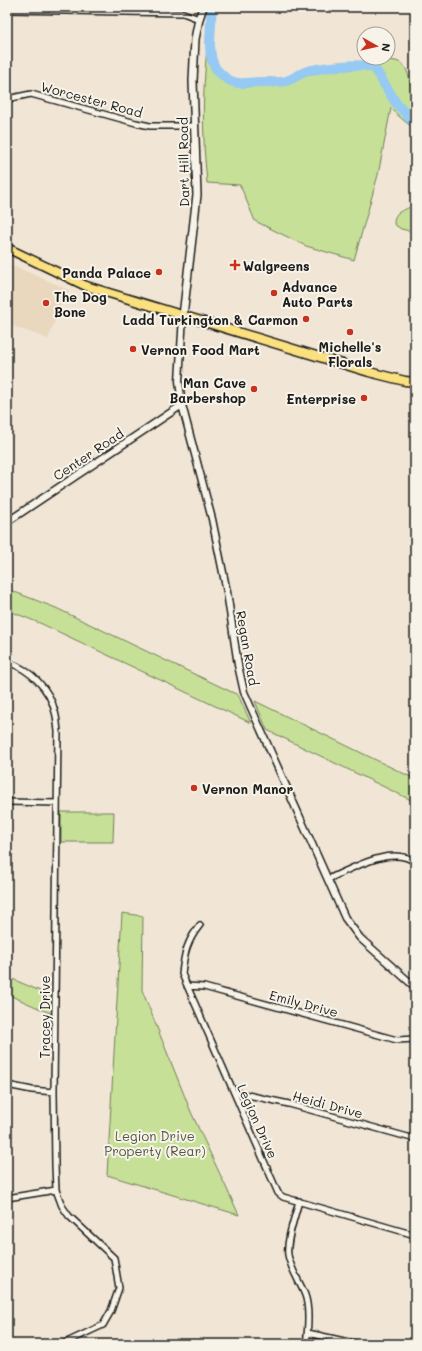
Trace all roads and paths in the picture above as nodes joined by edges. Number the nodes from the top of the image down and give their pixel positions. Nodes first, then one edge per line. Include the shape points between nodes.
1 (203, 7) edge
2 (7, 10) edge
3 (199, 18) junction
4 (7, 100) edge
5 (195, 126) junction
6 (7, 248) edge
7 (183, 316) junction
8 (415, 382) edge
9 (182, 405) junction
10 (7, 522) edge
11 (7, 662) edge
12 (7, 802) edge
13 (57, 803) junction
14 (415, 862) edge
15 (328, 879) junction
16 (200, 925) dead end
17 (187, 986) junction
18 (415, 987) edge
19 (415, 1039) edge
20 (7, 1085) edge
21 (54, 1092) junction
22 (234, 1092) junction
23 (415, 1139) edge
24 (56, 1190) junction
25 (7, 1198) edge
26 (299, 1201) junction
27 (415, 1235) edge
28 (308, 1333) junction
29 (64, 1344) edge
30 (306, 1344) edge
31 (358, 1344) edge

1 - 3 main road, Dart Hill Road
2 - 3 street via 183,13
3 - 5 main road, Dart Hill Road via 193,81
4 - 5 street, Worcester Road via 31,94 136,124
5 - 7 main road, Dart Hill Road via 197,195
6 - 7 main road via 86,286
7 - 8 main road via 369,372
7 - 9 street, Regan Road via 179,381
9 - 10 street, Center Road
9 - 15 street, Regan Road via 212,519 244,692
11 - 13 street, Tracey Drive via 24,670 44,687 55,711 58,731
12 - 13 street
13 - 21 street, Tracey Drive
14 - 15 street via 397,856 381,857
15 - 18 street, Regan Road via 345,918 354,931
16 - 17 street, Legion Drive via 192,935 184,957 182,974
17 - 19 street, Emily Drive via 204,987 397,1040
17 - 22 street, Legion Drive
20 - 21 street
21 - 24 street, Tracey Drive
22 - 23 street, Heidi Drive via 289,1104
22 - 26 street, Legion Drive via 278,1193
24 - 25 street
24 - 29 street, Tracey Drive via 69,1216 114,1258 119,1288 103,1325
26 - 27 street, Legion Drive
26 - 28 street via 288,1245 288,1256 306,1296
28 - 30 street
28 - 31 street

